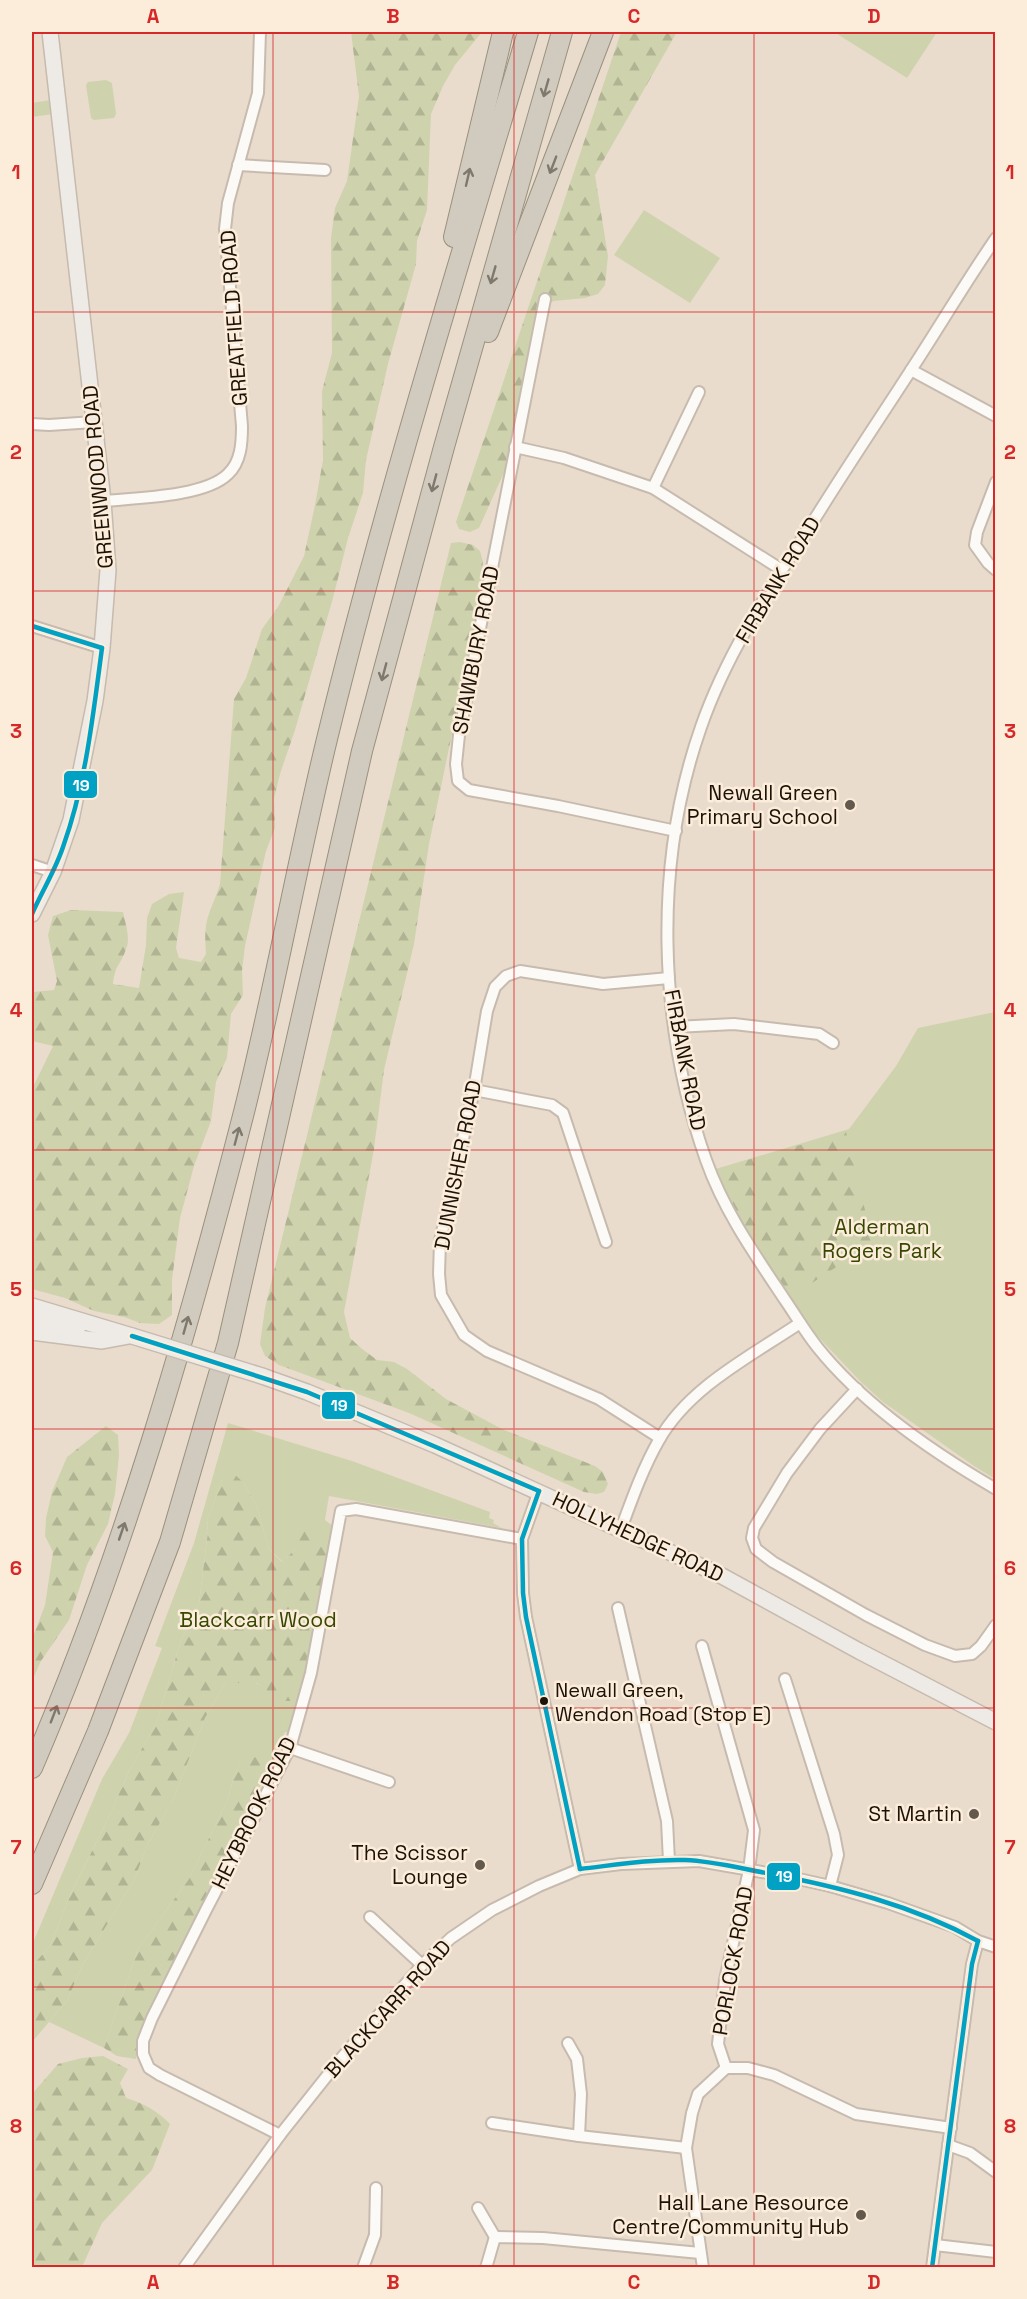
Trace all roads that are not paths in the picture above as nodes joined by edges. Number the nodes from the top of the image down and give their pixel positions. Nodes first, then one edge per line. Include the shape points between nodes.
1 (50, 32) edge
2 (260, 32) edge
3 (503, 32) edge
4 (528, 32) edge
5 (562, 32) edge
6 (603, 32) edge
7 (238, 165) junction
8 (325, 170) dead end
9 (996, 237) edge
10 (545, 299) dead end
11 (911, 370) junction
12 (699, 392) dead end
13 (996, 416) edge
14 (94, 422) junction
15 (32, 424) edge
16 (406, 438) junction
17 (444, 447) junction
18 (515, 447) junction
19 (996, 482) edge
20 (653, 488) junction
21 (103, 501) junction
22 (782, 570) junction
23 (996, 570) edge
24 (32, 626) edge
25 (102, 648) junction
26 (676, 831) junction
27 (32, 866) edge
28 (53, 872) junction
29 (32, 914) edge
30 (669, 978) junction
31 (675, 1027) junction
32 (833, 1043) dead end
33 (474, 1090) junction
34 (606, 1242) dead end
35 (32, 1306) edge
36 (32, 1320) edge
37 (800, 1323) junction
38 (32, 1332) edge
39 (132, 1336) junction
40 (857, 1389) junction
41 (660, 1438) junction
42 (996, 1489) edge
43 (539, 1491) junction
44 (621, 1529) junction
45 (522, 1539) junction
46 (618, 1608) dead end
47 (996, 1625) edge
48 (702, 1646) dead end
49 (785, 1679) dead end
50 (996, 1722) edge
51 (290, 1748) junction
52 (32, 1768) edge
53 (389, 1782) dead end
54 (669, 1861) junction
55 (580, 1869) junction
56 (748, 1870) junction
57 (34, 1877) edge
58 (830, 1886) junction
59 (370, 1917) dead end
60 (978, 1941) junction
61 (996, 1947) edge
62 (422, 1965) junction
63 (568, 2043) dead end
64 (726, 2068) junction
65 (492, 2123) dead end
66 (951, 2128) junction
67 (280, 2135) junction
68 (579, 2136) junction
69 (948, 2145) junction
70 (686, 2148) junction
71 (996, 2172) edge
72 (376, 2188) dead end
73 (478, 2208) dead end
74 (495, 2237) junction
75 (935, 2245) junction
76 (996, 2252) edge
77 (700, 2253) junction
78 (184, 2268) edge
79 (363, 2268) edge
80 (486, 2268) edge
81 (703, 2268) edge
82 (932, 2268) edge

1 - 14 street, GREENWOOD ROAD
2 - 7 street, GREATFIELD ROAD via 258,93
16 -> 3 highway
4 - 16 highway
5 -> 17 highway
6 -> 17 highway
7 - 8 street
7 - 21 street, GREATFIELD ROAD via 225,229 242,426 237,461 228,474 195,491
9 - 11 street, FIRBANK ROAD
10 - 18 street, SHAWBURY ROAD
11 - 13 street
11 - 22 street, FIRBANK ROAD
12 - 20 street
14 - 15 street
14 - 21 street, GREENWOOD ROAD
52 -> 16 highway via 123,1530 185,1330 245,1108 327,739
17 -> 57 highway via 362,751 228,1343 170,1542 98,1731
18 - 20 street via 564,458
18 - 26 street, SHAWBURY ROAD via 459,735 458,781 470,790
19 - 23 street via 975,545
20 - 22 street
21 - 25 street, GREENWOOD ROAD via 108,570
22 - 26 street, FIRBANK ROAD via 728,664 702,725
24 - 25 street
25 - 28 street, GREENWOOD ROAD via 71,820
26 - 30 street, FIRBANK ROAD via 668,905
27 - 28 street
28 - 29 street, GREENWOOD ROAD
30 - 31 street, FIRBANK ROAD
30 - 33 street, DUNNISHER ROAD via 603,984 520,971 506,976 495,987 487,1011
31 - 32 street via 734,1024 819,1034
31 - 37 street, FIRBANK ROAD via 689,1103 707,1162 754,1255
33 - 34 street via 552,1105 563,1113
33 - 41 street, DUNNISHER ROAD via 440,1240 441,1295 450,1313 464,1335 487,1351 599,1399
35 - 39 street, HOLLYHEDGE ROAD
36 - 39 street, HOLLYHEDGE ROAD
37 - 40 street, FIRBANK ROAD via 818,1349
37 - 41 street via 710,1384 684,1407
38 - 39 street via 102,1341
39 - 43 street, HOLLYHEDGE ROAD, bridge via 262,1376 349,1409
40 - 42 street, FIRBANK ROAD via 931,1447
40 - 47 street via 787,1473 754,1528 756,1550 866,1615 955,1656 972,1654
41 - 44 street
43 - 44 street, HOLLYHEDGE ROAD
43 - 45 street
44 - 50 street, HOLLYHEDGE ROAD via 722,1576
45 - 51 street, HEYBROOK ROAD via 356,1509 341,1511 311,1673
45 - 55 street via 526,1617
46 - 54 street via 667,1821
48 - 56 street, PORLOCK ROAD via 754,1830
49 - 58 street via 834,1834 838,1854
51 - 53 street
51 - 67 street, HEYBROOK ROAD via 143,2041 149,2068
54 - 55 street, BLACKCARR ROAD
54 - 56 street, BLACKCARR ROAD via 699,1861
55 - 62 street, BLACKCARR ROAD via 492,1910 451,1938
56 - 58 street, BLACKCARR ROAD
56 - 64 street, PORLOCK ROAD via 725,1980 718,2044
58 - 60 street, BLACKCARR ROAD via 955,1927
59 - 62 street
60 - 61 street, BLACKCARR ROAD
60 - 66 street
62 - 67 street, BLACKCARR ROAD
63 - 68 street via 577,2059 581,2094
64 - 66 street, PORLOCK ROAD via 748,2068 774,2075 856,2114
64 - 70 street via 698,2094
65 - 68 street
66 - 69 street
67 - 78 street, BLACKCARR ROAD
68 - 70 street
69 - 71 street via 970,2153
69 - 75 street
70 - 77 street
72 - 79 street via 375,2235
73 - 74 street
74 - 77 street
74 - 80 street
75 - 76 street
75 - 82 street
77 - 81 street

